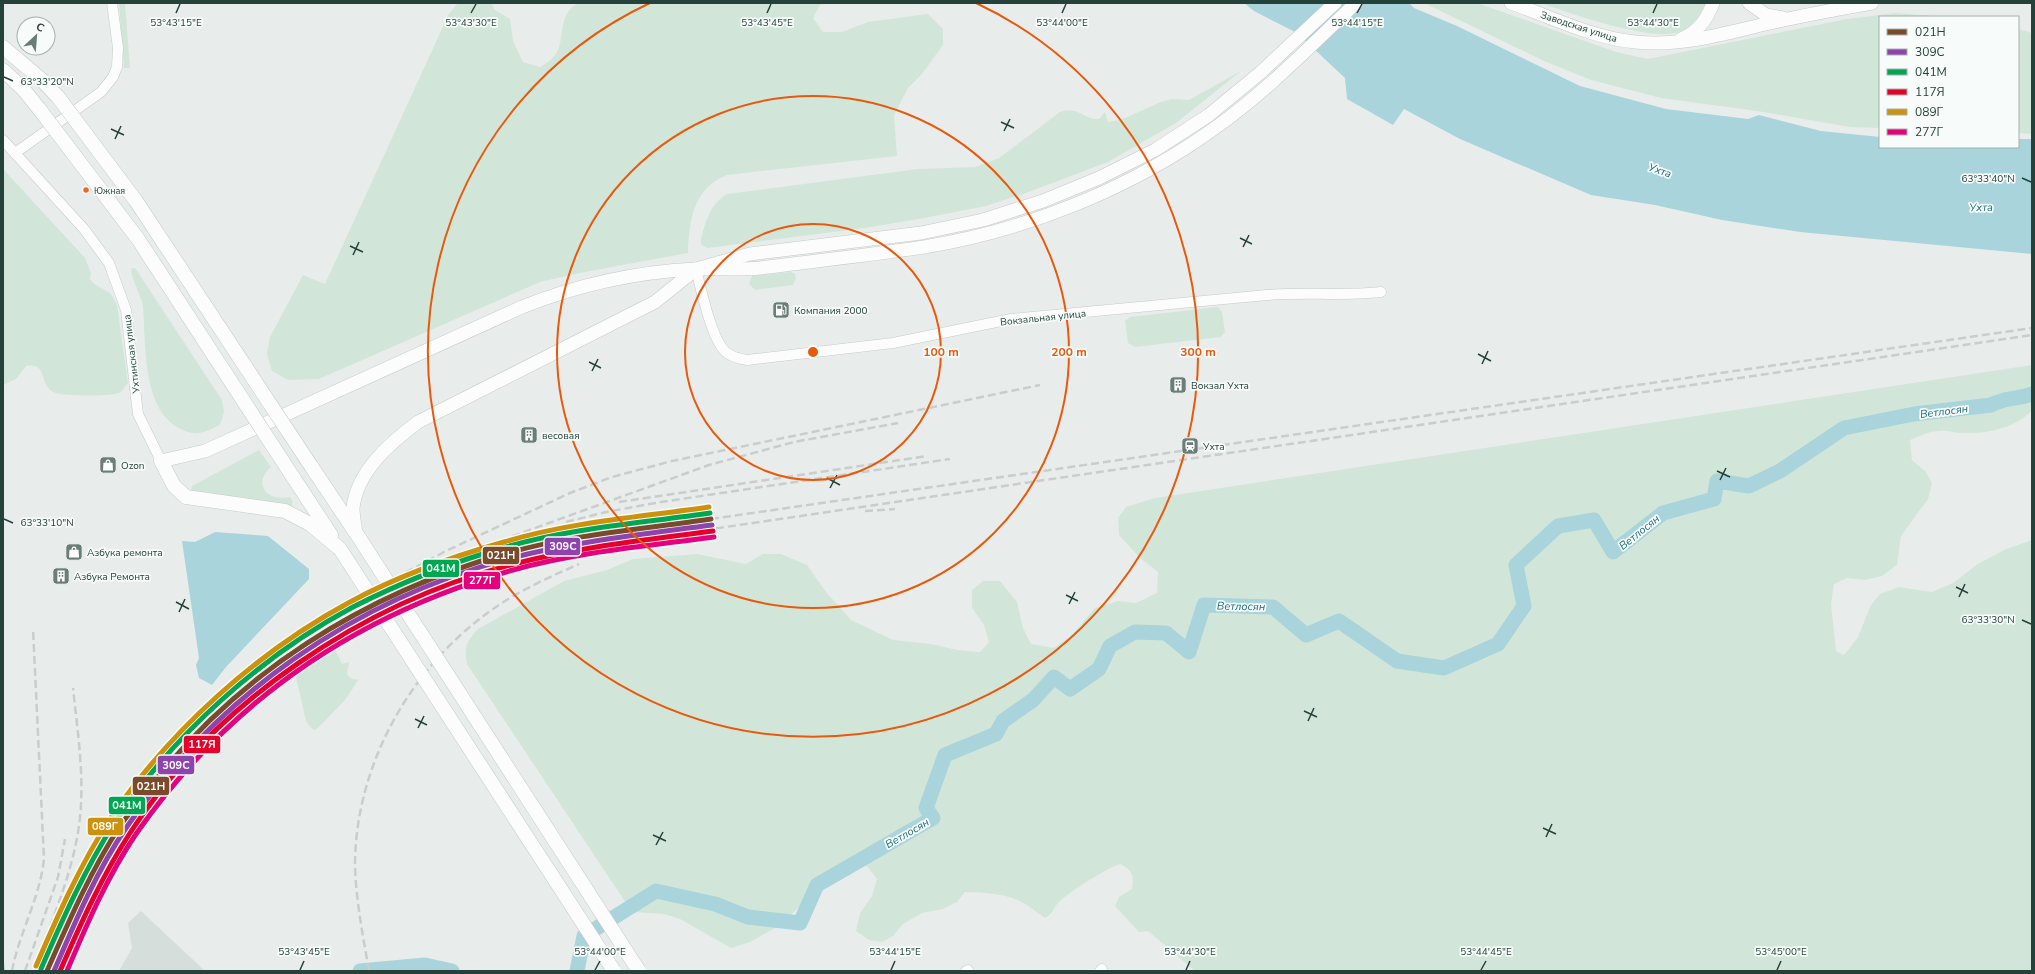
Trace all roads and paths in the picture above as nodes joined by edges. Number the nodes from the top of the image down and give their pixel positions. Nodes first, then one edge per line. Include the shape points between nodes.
1 (112, 3) edge
2 (1335, 3) edge
3 (1356, 3) edge
4 (1511, 3) edge
5 (1713, 3) edge
6 (1749, 3) edge
7 (1872, 3) edge
8 (1789, 19) junction
9 (1672, 42) junction
10 (3, 47) edge
11 (3, 70) edge
12 (3, 140) edge
13 (15, 153) junction
14 (696, 269) junction
15 (1381, 292) dead end
16 (161, 461) junction
17 (356, 533) junction
18 (340, 549) junction
19 (614, 971) edge
20 (639, 971) edge

1 - 13 street via 118,48 114,77 101,92
2 - 14 street via 1260,73 1209,115 1155,150 1099,178 1043,201 982,220 921,233 750,254
3 - 14 street via 1271,84 1220,125 1165,161 1106,190 1048,214 987,232 925,246 750,269
4 - 9 street, Заводская улица via 1617,39
5 - 9 street via 1698,28 1688,36
6 - 8 street via 1766,15
7 - 8 street, Заводская улица
8 - 9 street, Заводская улица via 1700,39
10 - 17 main road, bridge via 58,96 136,201
11 - 18 main road, bridge via 40,110 138,239
12 - 13 street, Ухтинская улица
13 - 16 street, Ухтинская улица via 84,229 109,263 126,310 138,414
14 - 15 street, Вокзальная улица via 708,313 721,347 733,356 747,360 893,342 1011,319 1285,293 1343,295
14 - 16 street via 618,279 556,294 489,321 205,451
14 - 17 street via 655,302 418,422 400,436 370,467 360,486 353,510
16 - 18 main road via 174,486 186,497 285,511 310,524
17 - 20 main road, bridge
18 - 19 main road, bridge

